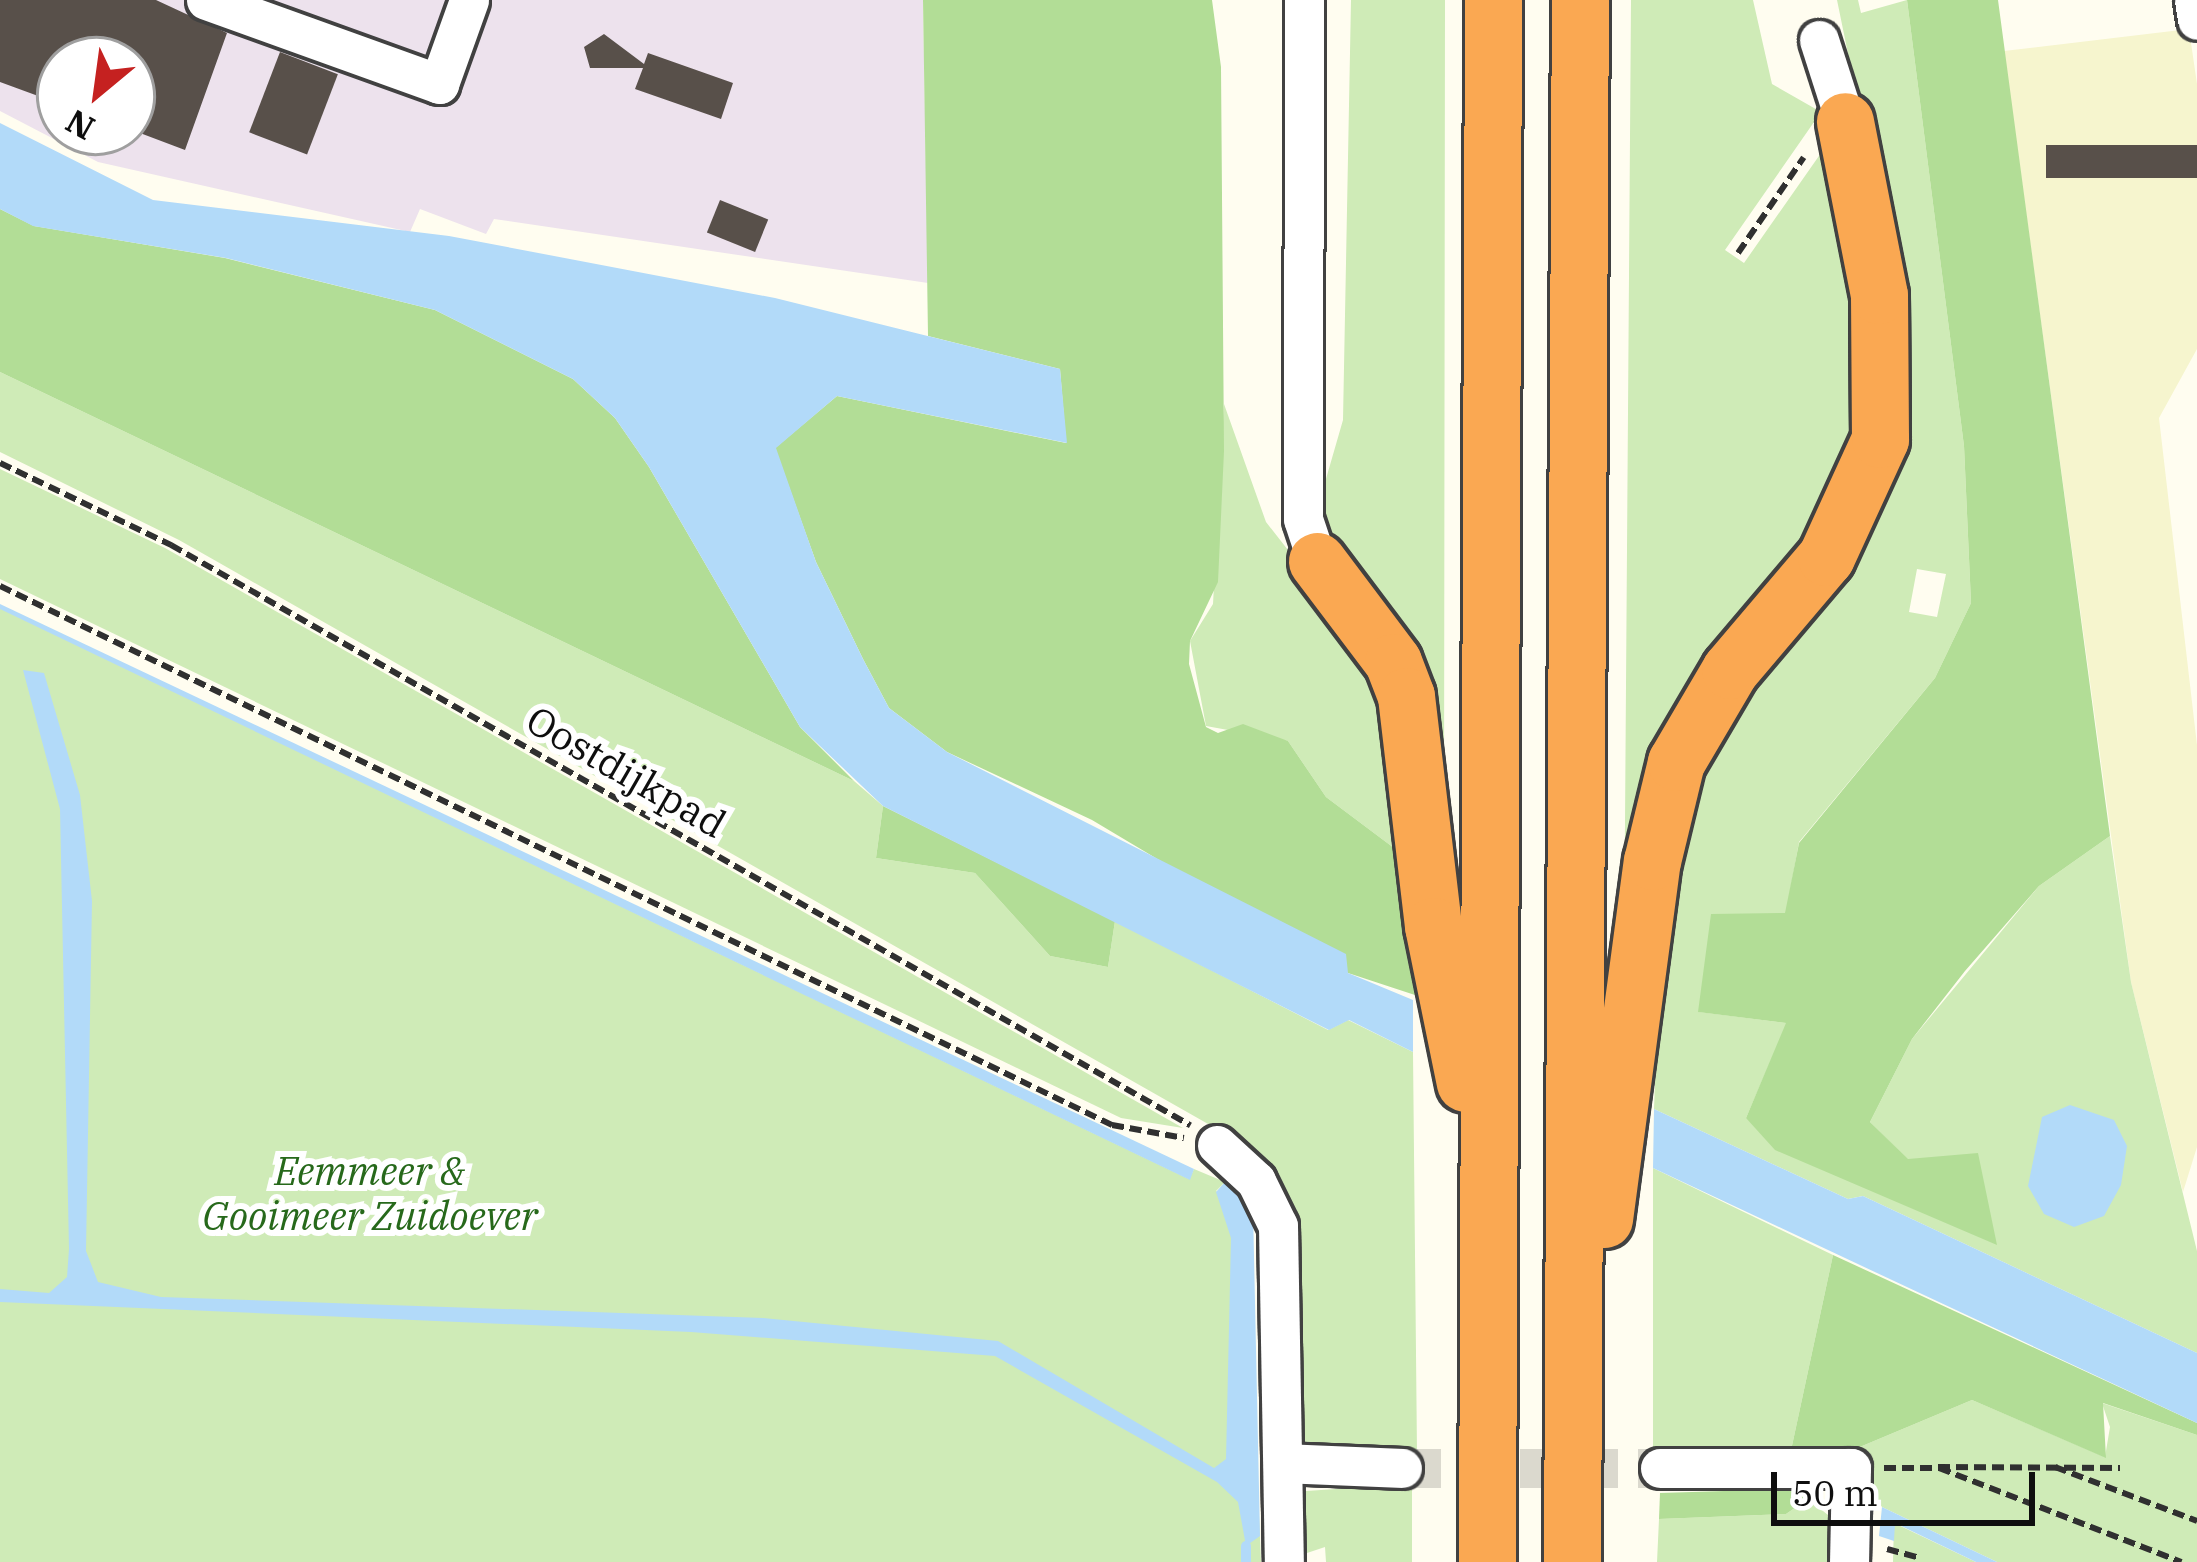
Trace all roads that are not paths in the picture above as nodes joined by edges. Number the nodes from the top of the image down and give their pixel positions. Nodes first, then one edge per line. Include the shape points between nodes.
1 (206, 0) edge
2 (470, 0) edge
3 (1304, 0) edge
4 (1493, 0) edge
5 (1580, 0) edge
6 (2194, 0) edge
7 (2197, 20) edge
8 (1819, 40) dead end
9 (1842, 112) joint
10 (1317, 561) joint
11 (1217, 1145) road end
12 (1488, 1198) junction
13 (1573, 1443) junction
14 (1283, 1463) junction
15 (1402, 1468) tunnel mouth
16 (1660, 1468) tunnel mouth
17 (1284, 1562) edge
18 (1487, 1562) edge
19 (1572, 1562) edge
20 (1849, 1562) edge

1 - 2 street via 439,84
3 - 10 street via 1303,519
4 - 12 highway
5 - 13 highway
6 - 7 street
8 - 9 street
9 - 13 highway via 1879,295 1880,439 1836,541 1714,692 1667,790
10 - 12 highway via 1393,662 1406,697 1433,926
11 - 14 street via 1256,1181 1278,1226
12 - 18 highway
13 - 19 highway
14 - 15 street
14 - 17 street
16 - 20 street via 1851,1468

